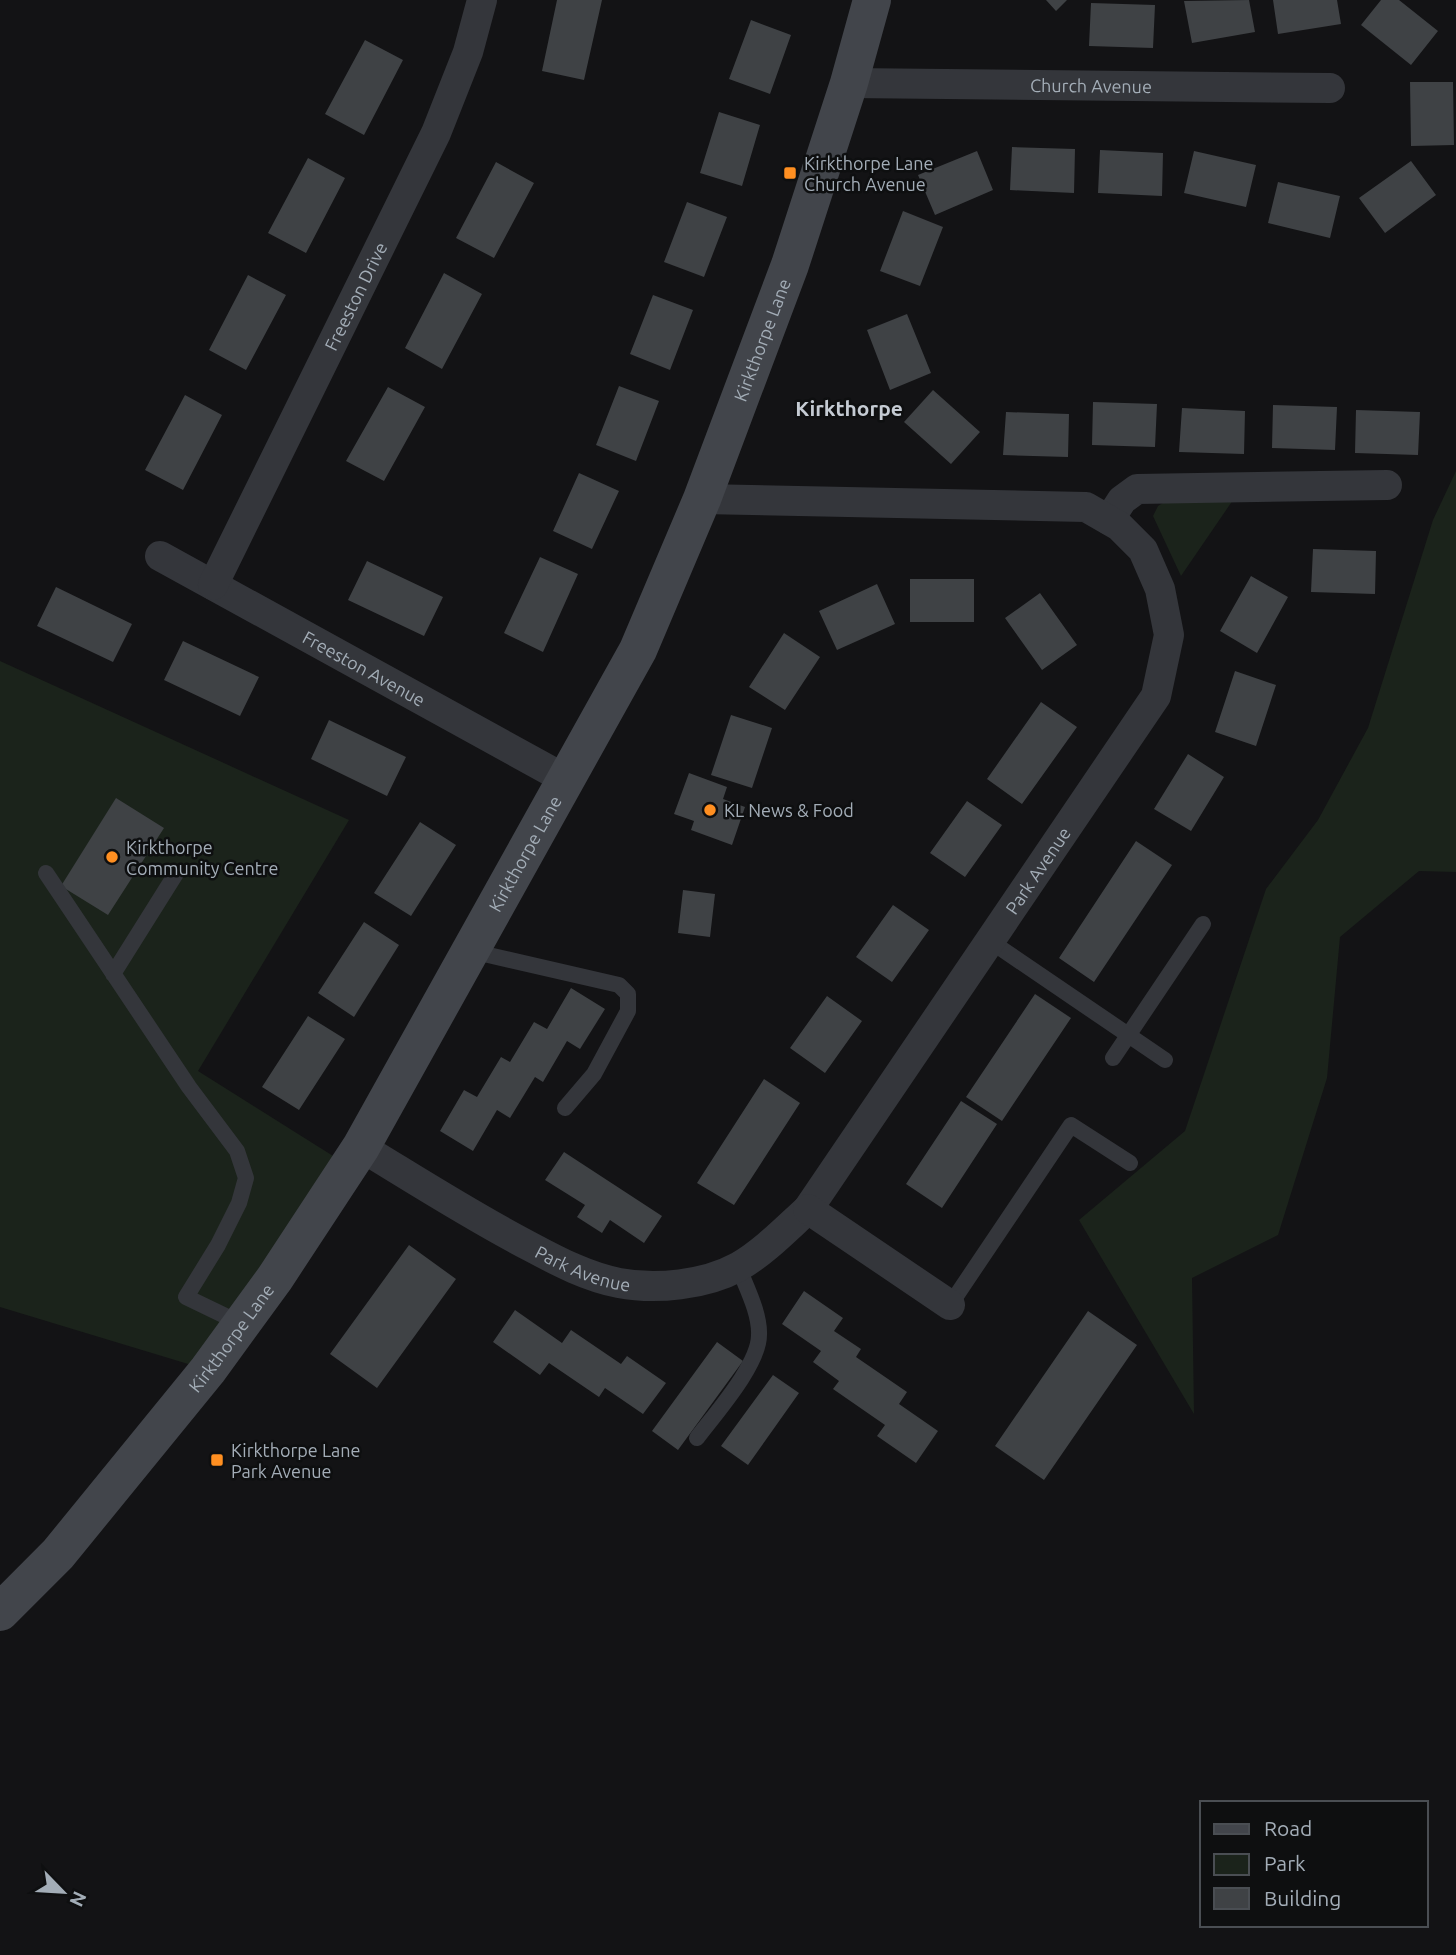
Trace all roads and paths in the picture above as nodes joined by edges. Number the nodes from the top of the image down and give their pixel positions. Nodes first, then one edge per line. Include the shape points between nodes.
1 (482, 0) edge
2 (872, 0) edge
3 (849, 83) junction
4 (1330, 88) dead end
5 (1387, 485) dead end
6 (702, 499) junction
7 (1109, 520) junction
8 (160, 556) dead end
9 (214, 584) junction
10 (567, 780) junction
11 (177, 872) dead end
12 (46, 873) dead end
13 (1203, 923) dead end
14 (990, 941) junction
15 (471, 951) junction
16 (113, 974) junction
17 (1128, 1035) junction
18 (1113, 1058) dead end
19 (1165, 1060) dead end
20 (565, 1108) dead end
21 (362, 1147) junction
22 (1130, 1163) dead end
23 (808, 1209) junction
24 (738, 1266) junction
25 (950, 1305) joint
26 (242, 1324) junction
27 (697, 1438) dead end
28 (0, 1612) edge

1 - 9 street, Freeston Drive via 468,52 436,133
2 - 3 street, Kirkthorpe Lane
3 - 4 street, Church Avenue
3 - 6 street, Kirkthorpe Lane via 790,265
5 - 7 street via 1136,489
6 - 7 street, Park Avenue via 1086,507
6 - 10 street, Kirkthorpe Lane via 638,650
7 - 14 street, Park Avenue via 1143,550 1160,589 1169,635 1156,696
8 - 9 street, Freeston Avenue
9 - 10 street, Freeston Avenue
10 - 15 street, Kirkthorpe Lane
11 - 16 lane
12 - 16 lane
13 - 17 lane
14 - 17 lane
14 - 23 street, Park Avenue
15 - 20 lane via 619,985 628,994 628,1011 617,1032 594,1073
15 - 21 street, Kirkthorpe Lane
16 - 26 lane via 237,1151 246,1178 239,1203 186,1297
17 - 18 lane
17 - 19 lane
21 - 24 street, Park Avenue via 570,1268 620,1283 664,1285 699,1282
21 - 26 street, Kirkthorpe Lane
22 - 25 lane via 1070,1125
23 - 24 street, Park Avenue
23 - 25 street
24 - 27 lane via 759,1335 754,1359
26 - 28 street, Kirkthorpe Lane via 58,1554

